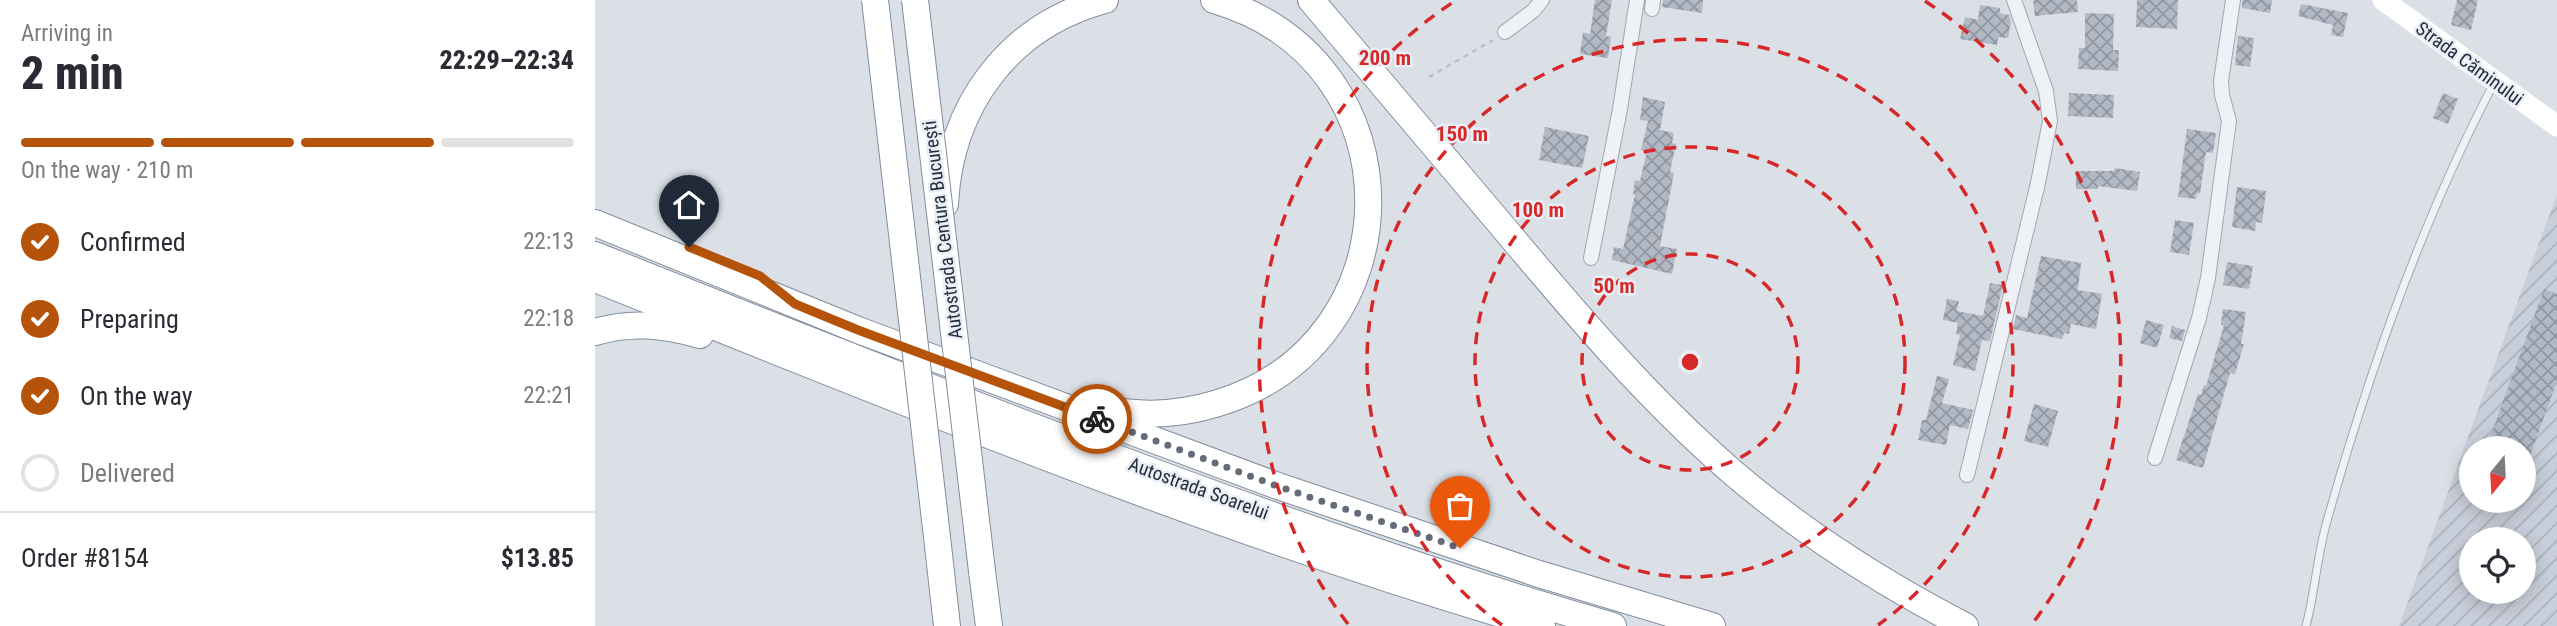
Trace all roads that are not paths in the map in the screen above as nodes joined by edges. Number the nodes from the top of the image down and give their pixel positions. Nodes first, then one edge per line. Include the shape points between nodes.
1 (875, 0) edge
2 (915, 0) edge
3 (1105, 0) edge
4 (1214, 0) edge
5 (1311, 0) edge
6 (1542, 0) edge
7 (1637, 0) edge
8 (2014, 0) edge
9 (2233, 0) edge
10 (2383, 0) edge
11 (1505, 32) road end
12 (2494, 82) junction
13 (2557, 126) edge
14 (595, 209) edge
15 (595, 223) edge
16 (944, 251) junction
17 (595, 255) edge
18 (1591, 258) dead end
19 (595, 279) edge
20 (795, 304) junction
21 (595, 332) edge
22 (778, 351) junction
23 (1014, 388) junction
24 (2155, 458) dead end
25 (1968, 475) dead end
26 (1389, 579) junction
27 (947, 626) edge
28 (989, 626) edge
29 (1500, 626) edge
30 (1542, 626) edge
31 (1613, 626) edge
32 (1712, 626) edge
33 (1965, 626) edge
34 (2306, 626) edge

1 - 27 highway, Autostrada Centura București, bridge
2 - 16 highway, Autostrada Centura București, bridge
3 - 16 highway, bridge via 1065,15 1031,36 1005,58 977,95 950,156
4 - 23 highway via 1262,19 1291,38 1313,58 1343,98 1359,133 1367,171 1368,221 1348,292 1325,328 1296,359 1263,384 1231,400 1152,414 1090,405 1050,391
5 - 33 highway via 1603,346 1688,431 1733,472 1829,545
6 - 11 street
7 - 18 street
8 - 25 street via 2049,107 2048,135
9 - 24 street via 2221,81 2228,121 2208,278
10 - 12 street, Strada Căminului
12 - 13 street, Strada Căminului
12 - 34 lane via 2449,176 2380,347 2327,521
14 - 20 highway via 760,276
15 - 20 highway, Autostrada Soarelui
16 - 28 highway, Autostrada Centura București, bridge
17 - 31 highway, Autostrada Soarelui via 1251,508
19 - 22 highway
20 - 23 highway, Autostrada Soarelui
21 - 22 highway via 647,324
22 - 26 highway via 1154,497
23 - 32 highway, Autostrada Soarelui via 1408,531
26 - 29 highway
26 - 30 highway

